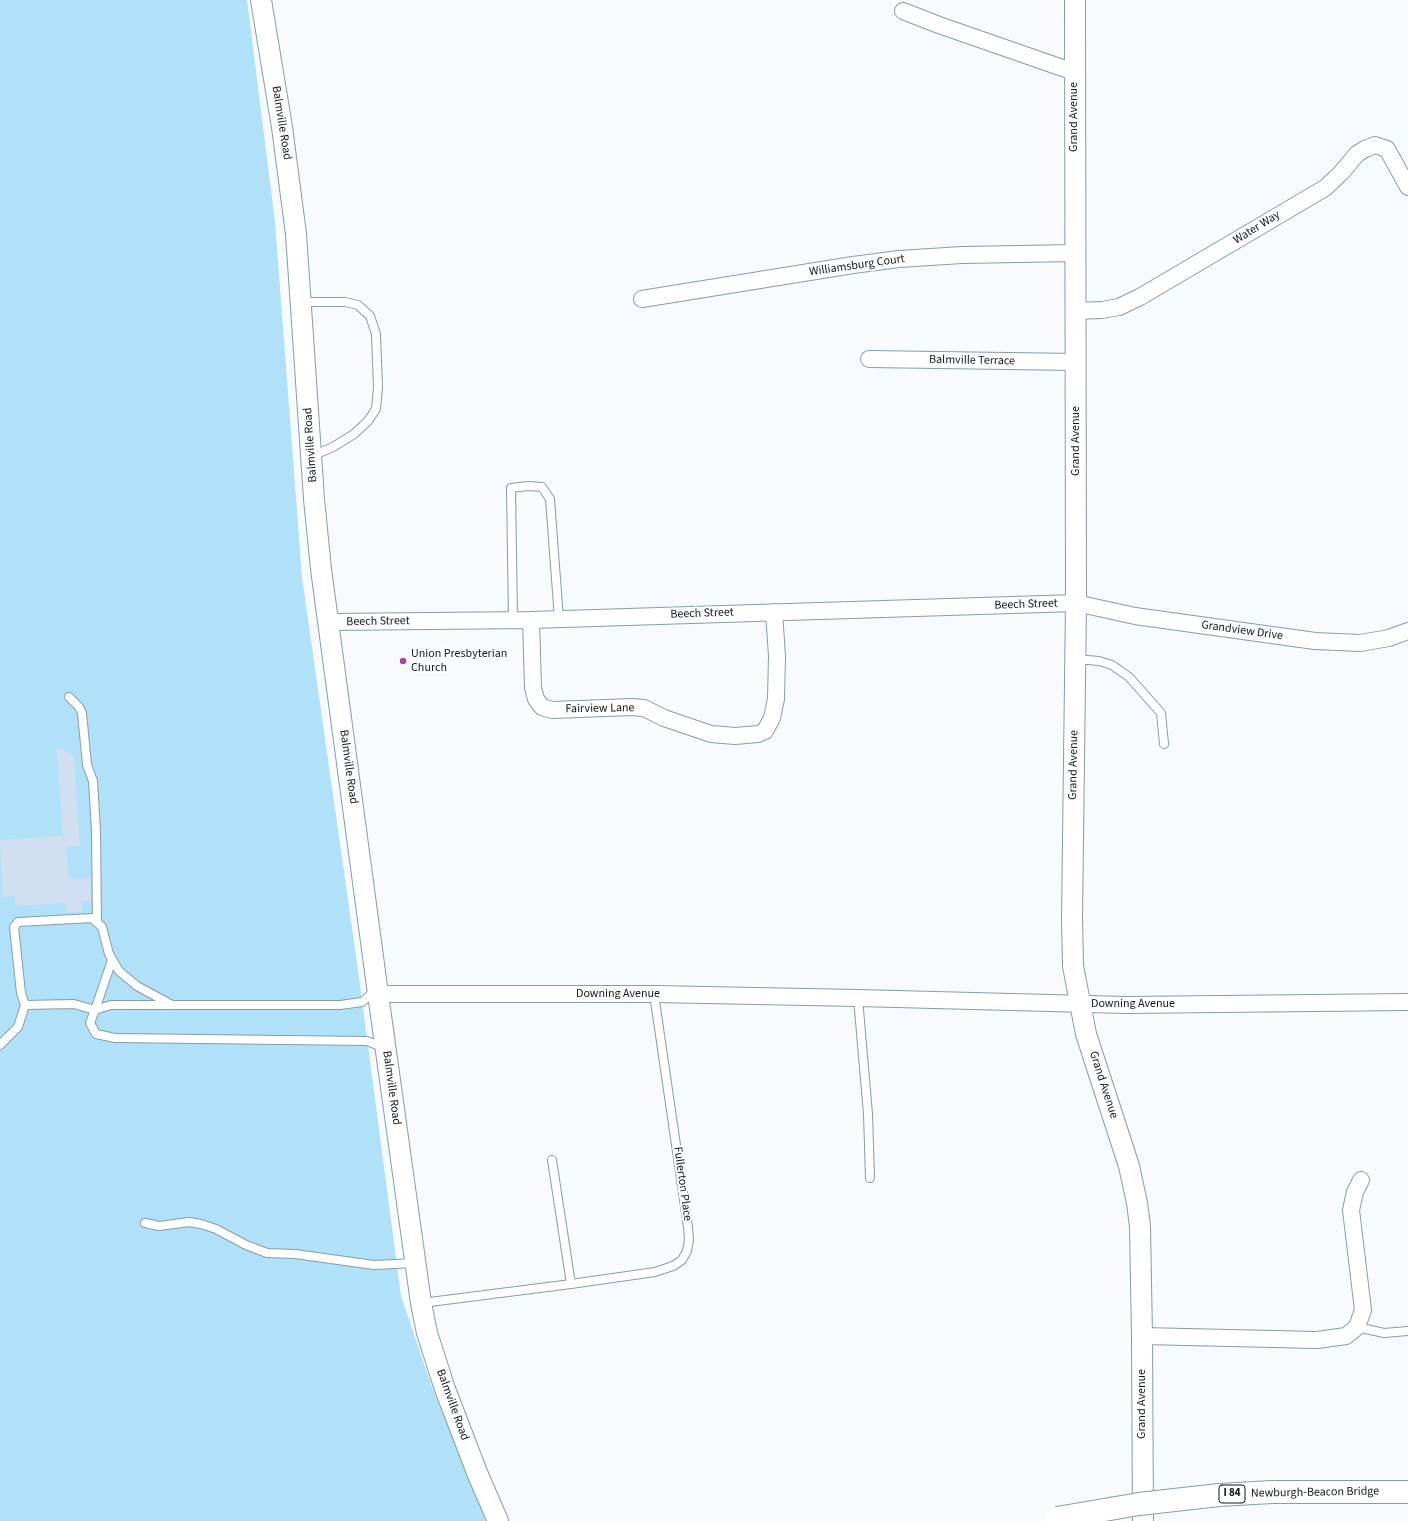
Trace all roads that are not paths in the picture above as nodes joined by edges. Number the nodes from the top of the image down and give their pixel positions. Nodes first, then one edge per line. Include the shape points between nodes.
1 (261, 0) edge
2 (1075, 0) edge
3 (903, 11) dead end
4 (1074, 72) junction
5 (1408, 187) edge
6 (1075, 253) junction
7 (642, 299) dead end
8 (300, 302) junction
9 (1075, 311) junction
10 (869, 359) dead end
11 (1076, 362) junction
12 (311, 456) junction
13 (1076, 604) junction
14 (774, 612) junction
15 (559, 619) junction
16 (513, 620) junction
17 (531, 620) junction
18 (329, 622) junction
19 (1408, 631) edge
20 (1075, 659) junction
21 (70, 697) dead end
22 (1164, 744) dead end
23 (97, 923) junction
24 (112, 960) junction
25 (378, 991) junction
26 (654, 994) junction
27 (858, 998) junction
28 (1408, 1002) edge
29 (1079, 1003) junction
30 (25, 1005) junction
31 (173, 1005) junction
32 (94, 1010) junction
33 (0, 1045) edge
34 (385, 1048) junction
35 (552, 1160) dead end
36 (870, 1178) dead end
37 (1361, 1180) dead end
38 (146, 1223) dead end
39 (416, 1263) junction
40 (571, 1284) junction
41 (421, 1303) junction
42 (1357, 1327) junction
43 (1408, 1331) edge
44 (1142, 1336) junction
45 (1408, 1492) edge
46 (1057, 1518) dead end
47 (498, 1521) edge
48 (1143, 1521) edge

1 - 8 street, Balmville Road via 296,234
2 - 4 street, Grand Avenue
3 - 4 street
4 - 6 street, Grand Avenue
5 - 9 street, Water Way via 1387,149 1375,145 1357,154 1325,188 1147,293 1119,306
6 - 7 street, Williamsburg Court via 899,259
6 - 9 street, Grand Avenue
8 - 12 street, Balmville Road
8 - 12 lane via 345,302 358,306 370,316 376,334 376,409 354,434 333,447
9 - 11 street, Grand Avenue
10 - 11 street, Balmville Terrace
11 - 13 street, Grand Avenue
12 - 18 street, Balmville Road via 321,569
13 - 14 street, Beech Street
13 - 19 street, Grandview Drive via 1135,616 1315,641 1360,643 1389,638
13 - 20 street, Grand Avenue
14 - 15 street, Beech Street
14 - 17 street, Fairview Lane via 776,699 772,718 765,731 735,736 711,734 664,718 644,708 552,710 542,707 533,688
15 - 16 lane via 550,499 542,487 528,486 511,488
15 - 17 street, Beech Street
16 - 17 street, Beech Street
16 - 18 street, Beech Street
18 - 25 street, Balmville Road
20 - 22 lane via 1112,665 1129,677 1161,714
20 - 29 street, Grand Avenue via 1072,920 1073,966
21 - 23 lane via 82,713 87,765 93,781
23 - 24 lane via 102,928
23 - 30 lane via 92,918 18,922 14,927 21,993
24 - 31 lane via 119,971 137,986
24 - 32 lane
25 - 26 street, Downing Avenue
25 - 31 lane via 362,1002 340,1004
25 - 34 street, Balmville Road
26 - 27 street, Downing Avenue
26 - 40 lane, Fullerton Place via 688,1227 687,1251 682,1260 661,1270
27 - 29 street, Downing Avenue
27 - 36 lane via 868,1114
28 - 29 street, Downing Avenue via 1126,1005
29 - 44 street, Grand Avenue via 1086,1034 1129,1166 1137,1203 1140,1226
30 - 32 lane via 74,1004
30 - 33 lane via 18,1026
31 - 32 lane via 111,1006
32 - 34 lane via 90,1023 96,1034 115,1038 367,1041
34 - 39 street, Balmville Road
35 - 40 lane
37 - 42 street via 1351,1210 1363,1310
38 - 39 lane via 159,1226 189,1222 201,1224 268,1253 295,1254 374,1265
39 - 41 street, Balmville Road
40 - 41 lane, Fullerton Place
41 - 47 street, Balmville Road via 427,1332 445,1389
42 - 43 lane via 1384,1333
42 - 44 street via 1346,1336 1317,1340
44 - 48 street, Grand Avenue
45 - 46 highway, Newburgh-Beacon Bridge / I 84, bridge via 1219,1495 1113,1507

